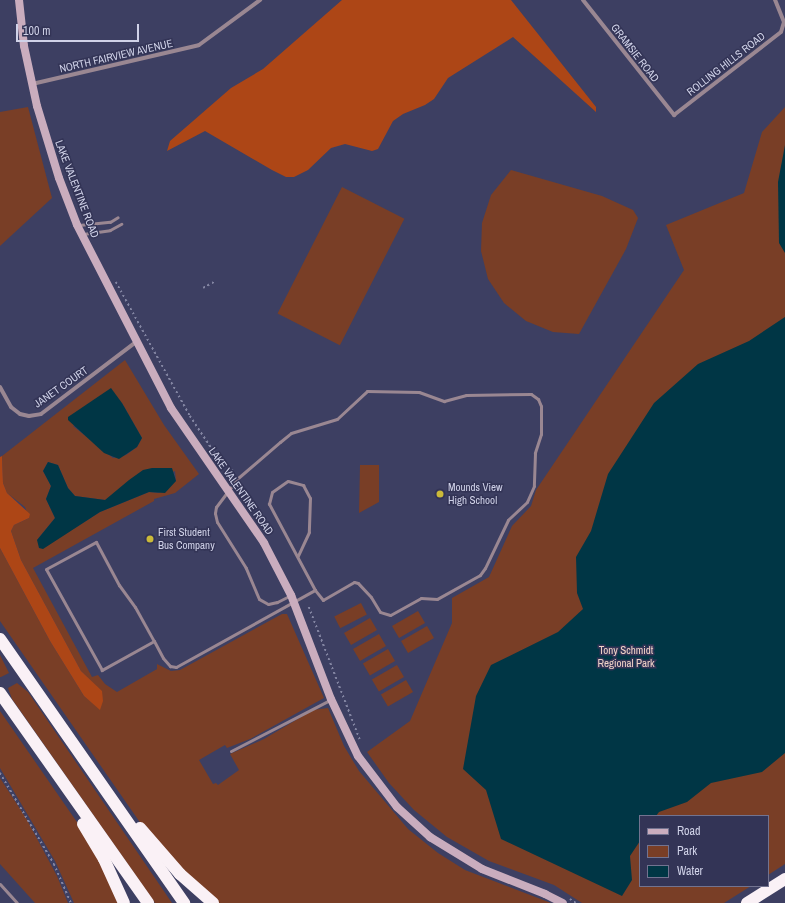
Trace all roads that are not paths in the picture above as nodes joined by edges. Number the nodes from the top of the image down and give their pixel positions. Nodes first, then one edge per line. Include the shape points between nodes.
1 (19, 0) edge
2 (260, 0) edge
3 (583, 0) edge
4 (775, 0) edge
5 (32, 84) junction
6 (674, 115) joint
7 (118, 217) dead end
8 (121, 224) dead end
9 (77, 225) junction
10 (81, 234) junction
11 (136, 342) junction
12 (0, 387) edge
13 (230, 490) junction
14 (298, 556) junction
15 (315, 590) junction
16 (291, 595) junction
17 (294, 603) junction
18 (0, 640) edge
19 (154, 641) junction
20 (0, 693) edge
21 (332, 699) junction
22 (8, 704) junction
23 (231, 751) dead end
24 (102, 785) junction
25 (785, 879) edge
26 (0, 884) edge
27 (563, 899) edge
28 (17, 903) edge
29 (124, 903) edge
30 (148, 903) edge
31 (184, 903) edge
32 (213, 903) edge
33 (747, 903) edge

1 - 5 street, LAKE VALENTINE ROAD
2 - 5 street, NORTH FAIRVIEW AVENUE via 199,45
3 - 6 street, GRAMSIE ROAD
4 - 6 street, ROLLING HILLS ROAD via 784,22 776,35
5 - 9 street, LAKE VALENTINE ROAD via 47,142
7 - 9 lane via 110,222
8 - 10 lane via 110,230
9 - 10 street, LAKE VALENTINE ROAD
10 - 11 street, LAKE VALENTINE ROAD
11 - 12 street, JANET COURT via 41,414 29,416 17,411 11,407
11 - 13 street, LAKE VALENTINE ROAD via 180,423
13 - 15 lane via 238,478 291,433 337,419 367,391 419,392 444,401 466,395 531,394 538,399 541,406 541,434 535,453 534,486 527,502 508,520 486,568 480,575 436,599 421,598 390,615 380,612 372,598 358,583 354,582 323,600
13 - 16 street, LAKE VALENTINE ROAD via 264,543
13 - 16 lane via 216,507 216,518 259,599 268,604
14 - 14 lane via 309,532 310,498 303,485 288,481 272,492 269,504
14 - 15 lane
15 - 17 lane
16 - 17 street, LAKE VALENTINE ROAD
17 - 19 lane via 179,666 170,666 166,662
17 - 21 street, LAKE VALENTINE ROAD
18 - 24 highway
19 - 19 lane via 102,670 46,569 96,542
20 - 22 highway
21 - 23 lane
21 - 27 street, LAKE VALENTINE ROAD via 366,770 417,827 464,860
22 - 29 highway via 104,859
22 - 30 highway
24 - 31 highway
24 - 32 highway via 180,874
25 - 33 highway
26 - 28 lane

